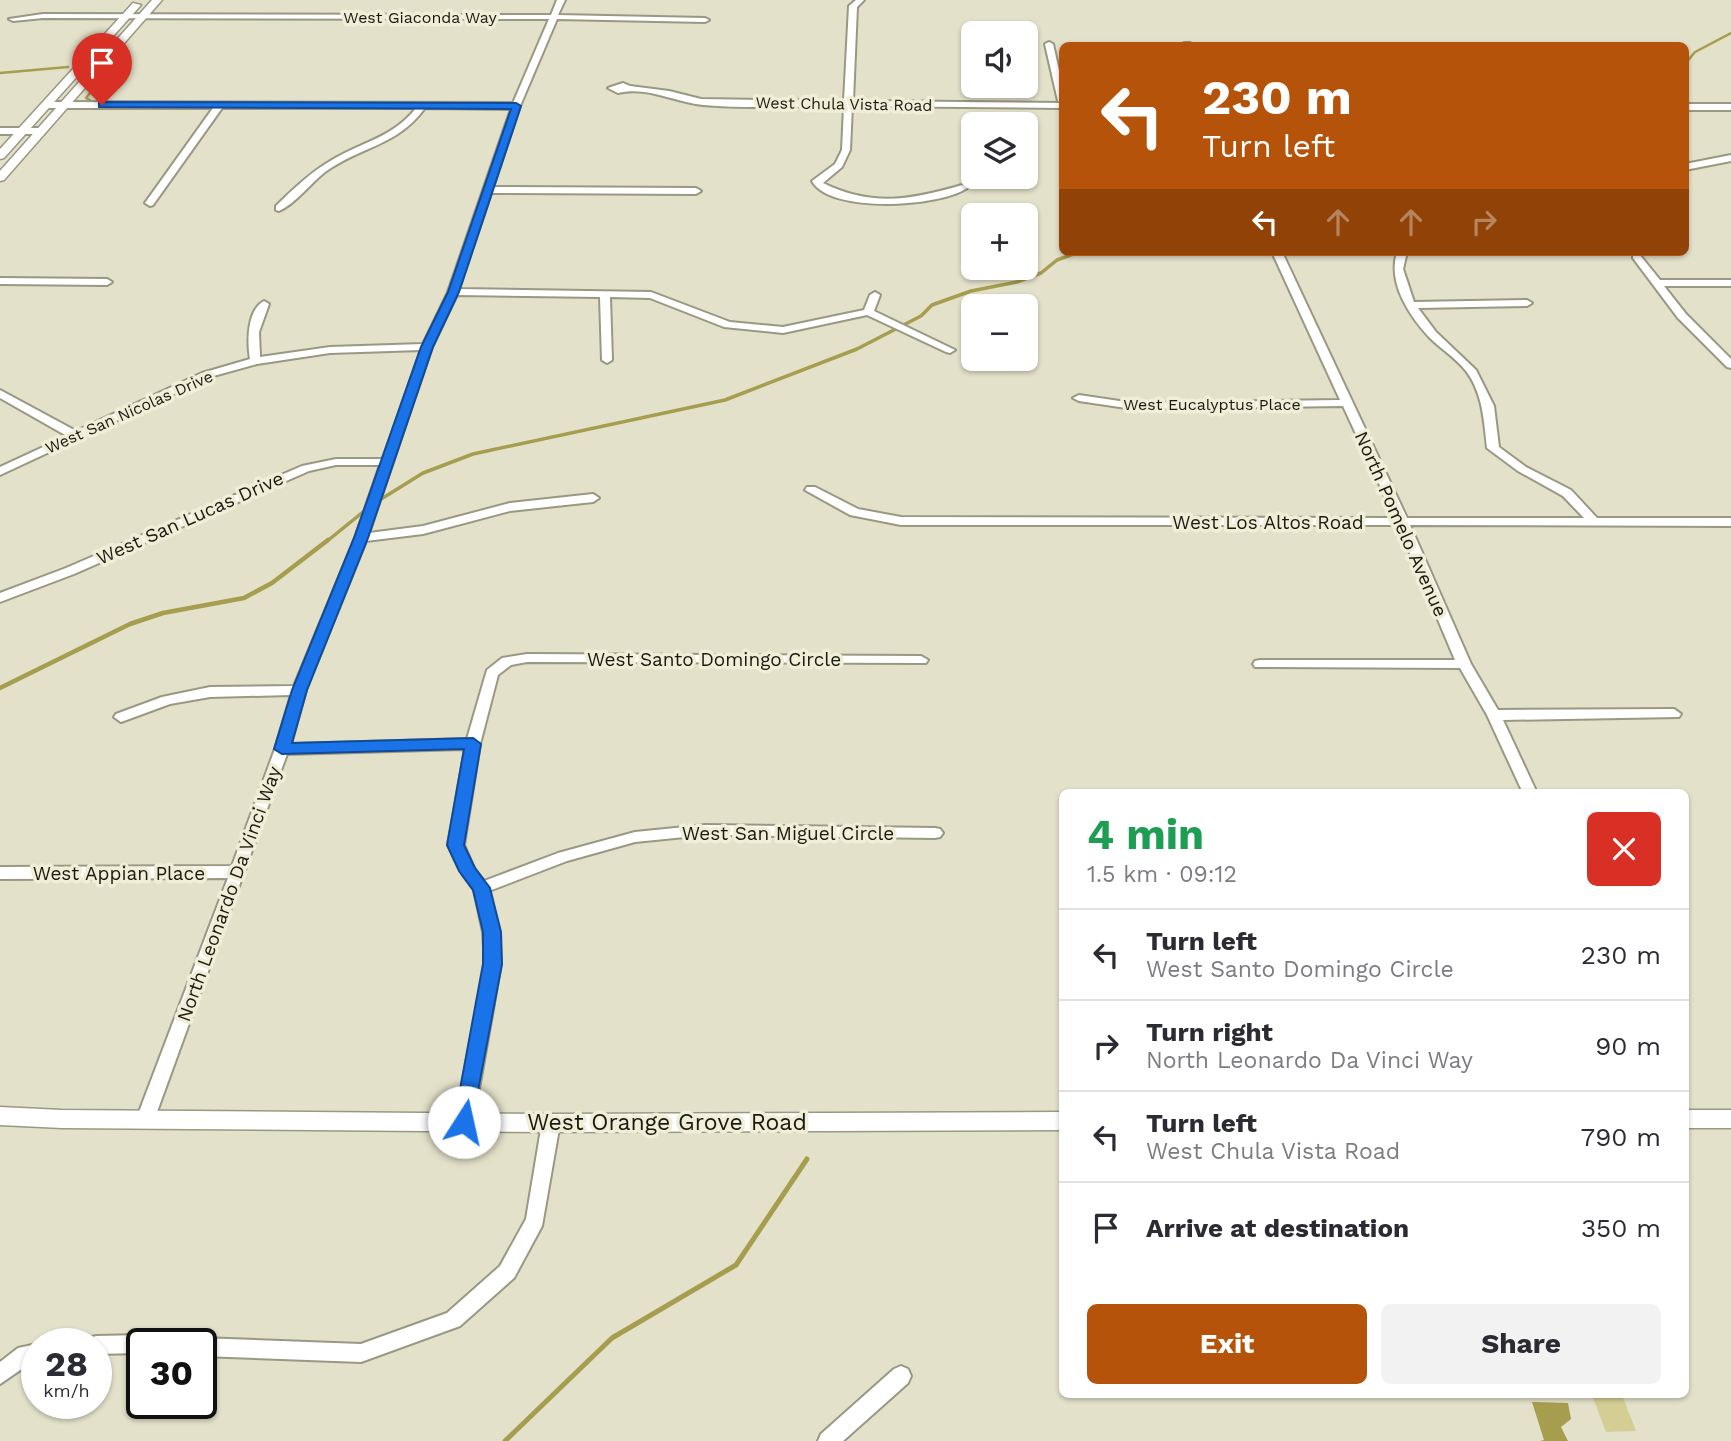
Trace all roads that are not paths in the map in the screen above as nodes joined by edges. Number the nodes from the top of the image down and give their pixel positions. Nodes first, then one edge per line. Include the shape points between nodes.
1 (141, 0) edge
2 (157, 0) edge
3 (561, 0) edge
4 (860, 0) edge
5 (134, 17) junction
6 (555, 17) junction
7 (13, 19) dead end
8 (705, 20) dead end
9 (1049, 44) dead end
10 (628, 88) dead end
11 (1059, 89) edge
12 (1059, 103) edge
13 (46, 105) junction
14 (65, 105) junction
15 (849, 105) junction
16 (219, 106) junction
17 (422, 106) junction
18 (516, 106) junction
19 (1689, 107) edge
20 (1731, 107) edge
21 (0, 131) edge
22 (23, 131) junction
23 (42, 131) junction
24 (0, 156) edge
25 (1731, 158) edge
26 (1689, 166) edge
27 (0, 178) edge
28 (806, 179) dead end
29 (818, 179) junction
30 (961, 188) edge
31 (489, 190) junction
32 (696, 191) dead end
33 (150, 203) dead end
34 (279, 208) dead end
35 (1279, 256) edge
36 (1401, 256) dead end
37 (1636, 256) dead end
38 (0, 281) edge
39 (107, 282) dead end
40 (1659, 283) junction
41 (1731, 283) edge
42 (453, 292) junction
43 (605, 293) junction
44 (875, 295) dead end
45 (1527, 303) dead end
46 (264, 304) dead end
47 (1410, 305) junction
48 (868, 312) junction
49 (427, 347) junction
50 (950, 350) dead end
51 (607, 360) dead end
52 (256, 361) junction
53 (1731, 365) edge
54 (0, 393) edge
55 (1079, 398) dead end
56 (1346, 403) junction
57 (74, 435) junction
58 (385, 462) junction
59 (0, 471) edge
60 (811, 490) dead end
61 (593, 498) dead end
62 (1593, 521) junction
63 (1731, 522) edge
64 (1403, 523) junction
65 (361, 538) junction
66 (0, 598) edge
67 (922, 660) dead end
68 (1260, 664) dead end
69 (1464, 664) junction
70 (299, 690) junction
71 (1674, 714) dead end
72 (1494, 715) junction
73 (121, 717) dead end
74 (473, 744) junction
75 (282, 749) junction
76 (1528, 789) edge
77 (935, 833) dead end
78 (238, 872) junction
79 (0, 873) edge
80 (481, 888) junction
81 (0, 1116) edge
82 (62, 1119) junction
83 (1689, 1119) edge
84 (1731, 1119) edge
85 (145, 1120) junction
86 (1059, 1121) edge
87 (464, 1122) junction
88 (551, 1123) junction
89 (0, 1125) edge
90 (217, 1348) edge
91 (21, 1357) edge
92 (0, 1374) edge
93 (901, 1376) dead end
94 (828, 1441) edge

1 - 5 main road
2 - 5 main road
3 - 6 street, North Leonardo Da Vinci Way
4 - 15 street via 852,6
5 - 6 street, West Giaconda Way
5 - 7 street, West Giaconda Way
5 - 13 main road
5 - 14 main road
6 - 8 street, West Giaconda Way
6 - 18 street, North Leonardo Da Vinci Way
9 - 11 street
10 - 15 street, West Chula Vista Road via 702,102
12 - 15 street, West Chula Vista Road
13 - 14 street
13 - 22 main road
14 - 16 street
14 - 23 main road
15 - 29 street via 846,150 839,165
16 - 17 street
16 - 33 street
17 - 18 street
17 - 34 street via 410,125 338,160
18 - 31 street, North Leonardo Da Vinci Way
19 - 20 street
21 - 22 street
22 - 23 street
22 - 24 main road
23 - 27 main road
25 - 26 street
28 - 29 street
29 - 30 street via 819,185 866,200 942,197
31 - 32 street
31 - 42 street, North Leonardo Da Vinci Way
35 - 56 street, North Pomelo Avenue
36 - 47 street via 1398,269
37 - 40 street
38 - 39 street
40 - 41 street
40 - 53 street via 1682,316
42 - 43 street
42 - 49 street, North Leonardo Da Vinci Way
43 - 48 street via 651,295 728,325 783,330
43 - 51 street
44 - 48 street
45 - 47 street
46 - 52 street via 251,342
47 - 62 street via 1432,334 1471,370 1488,406 1493,448 1567,492
48 - 50 street
49 - 52 street, West San Nicolas Drive via 330,350
49 - 58 street, North Leonardo Da Vinci Way
52 - 57 street, West San Nicolas Drive via 206,375
54 - 57 street
55 - 56 street, West Eucalyptus Place via 1133,407
56 - 64 street, North Pomelo Avenue
57 - 59 street, West San Nicolas Drive
58 - 65 street, North Leonardo Da Vinci Way
58 - 66 street, West San Lucas Drive via 336,462 306,468
60 - 64 street, West Los Altos Road via 853,512 901,521
61 - 65 street via 510,507 423,530
62 - 63 street, West Los Altos Road
62 - 64 street, West Los Altos Road
64 - 69 street, North Pomelo Avenue
65 - 70 street, North Leonardo Da Vinci Way
67 - 74 street, West Santo Domingo Circle via 504,658 492,673
68 - 69 street
69 - 72 street, North Pomelo Avenue
70 - 73 street via 210,692 167,700
70 - 75 street, North Leonardo Da Vinci Way
71 - 72 street
72 - 76 street, North Pomelo Avenue
74 - 75 street
74 - 80 street via 456,845
75 - 78 street, North Leonardo Da Vinci Way
77 - 80 street, West San Miguel Circle via 705,830 635,837
78 - 79 street, West Appian Place
78 - 85 street, North Leonardo Da Vinci Way
80 - 87 street via 492,932 493,964
81 - 82 main road, West Orange Grove Road
82 - 85 main road, West Orange Grove Road
82 - 89 main road, West Orange Grove Road
83 - 84 main road
85 - 87 main road, West Orange Grove Road
86 - 88 main road, West Orange Grove Road
87 - 88 main road, West Orange Grove Road
88 - 90 street via 536,1220 507,1272 453,1320 360,1353
91 - 92 street
93 - 94 street

